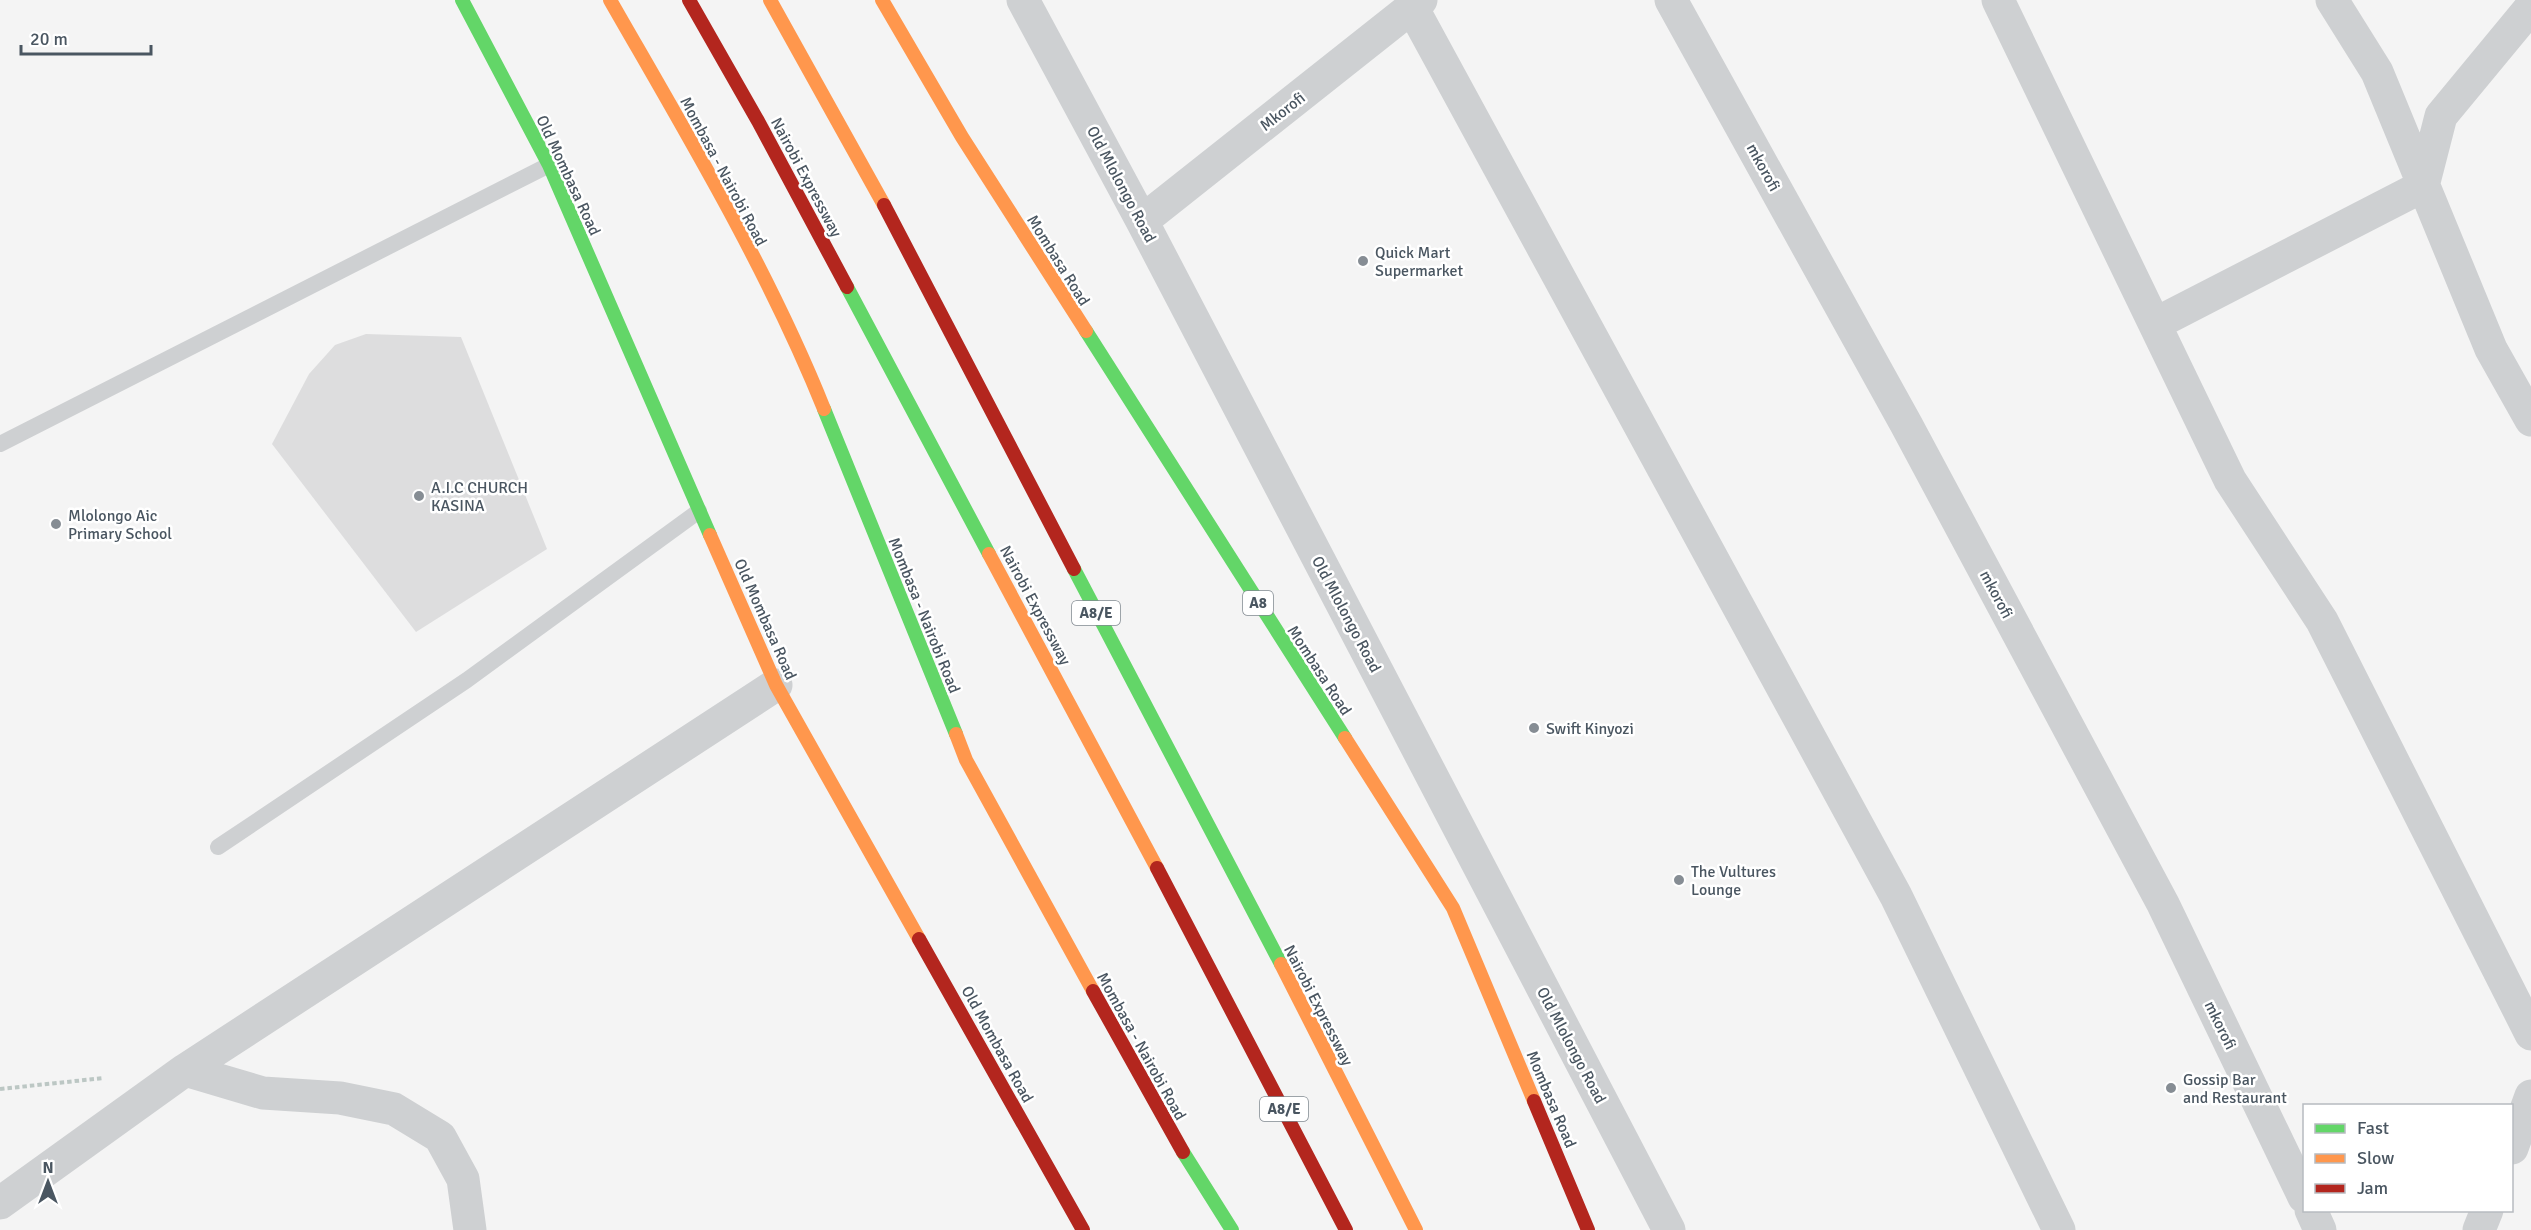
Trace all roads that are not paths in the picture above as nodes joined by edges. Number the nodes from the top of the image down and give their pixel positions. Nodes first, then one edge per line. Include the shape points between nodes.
1 (462, 0) edge
2 (610, 0) edge
3 (689, 0) edge
4 (770, 0) edge
5 (882, 0) edge
6 (1023, 0) edge
7 (1671, 0) edge
8 (1998, 0) edge
9 (2332, 0) edge
10 (1417, 4) edge
11 (2531, 7) edge
12 (549, 165) junction
13 (2423, 186) junction
14 (1142, 222) junction
15 (2155, 324) junction
16 (2531, 420) edge
17 (0, 444) edge
18 (699, 511) junction
19 (776, 686) junction
20 (218, 847) dead end
21 (2531, 1034) edge
22 (185, 1070) junction
23 (2531, 1096) edge
24 (2513, 1143) edge
25 (2303, 1195) edge
26 (0, 1203) edge
27 (2312, 1212) edge
28 (2486, 1212) edge
29 (470, 1230) edge
30 (1083, 1230) edge
31 (1232, 1230) edge
32 (1346, 1230) edge
33 (1416, 1230) edge
34 (1588, 1230) edge
35 (1669, 1230) edge
36 (2059, 1230) edge
37 (2320, 1230) edge
38 (2479, 1230) edge

1 - 12 main road, Old Mombasa Road
2 - 31 main road, Mombasa - Nairobi Road via 701,160 804,358 966,760 1175,1139
3 - 32 main road, Nairobi Expressway / A8/E via 758,121 1216,977
4 - 33 main road, Nairobi Expressway / A8/E via 856,151
5 - 34 main road, Mombasa Road / A8 via 962,137 1453,908
6 - 14 street, Old Mlolongo Road
7 - 25 street, mkorofi via 1906,424 2163,904
8 - 15 street
9 - 13 street via 2377,72
10 - 14 street, Mkorofi
10 - 36 street via 1896,896
11 - 13 street via 2441,116
12 - 17 lane
12 - 18 main road, Old Mombasa Road
13 - 15 street
13 - 16 street via 2491,349
14 - 35 street, Old Mlolongo Road
15 - 21 street via 2230,480 2322,621
18 - 19 main road, Old Mombasa Road
18 - 20 lane via 467,680
19 - 22 street
19 - 30 main road, Old Mombasa Road
22 - 26 street
22 - 29 street via 263,1093 340,1098 394,1109 440,1137 464,1179
23 - 24 street
27 - 37 street
28 - 38 street

